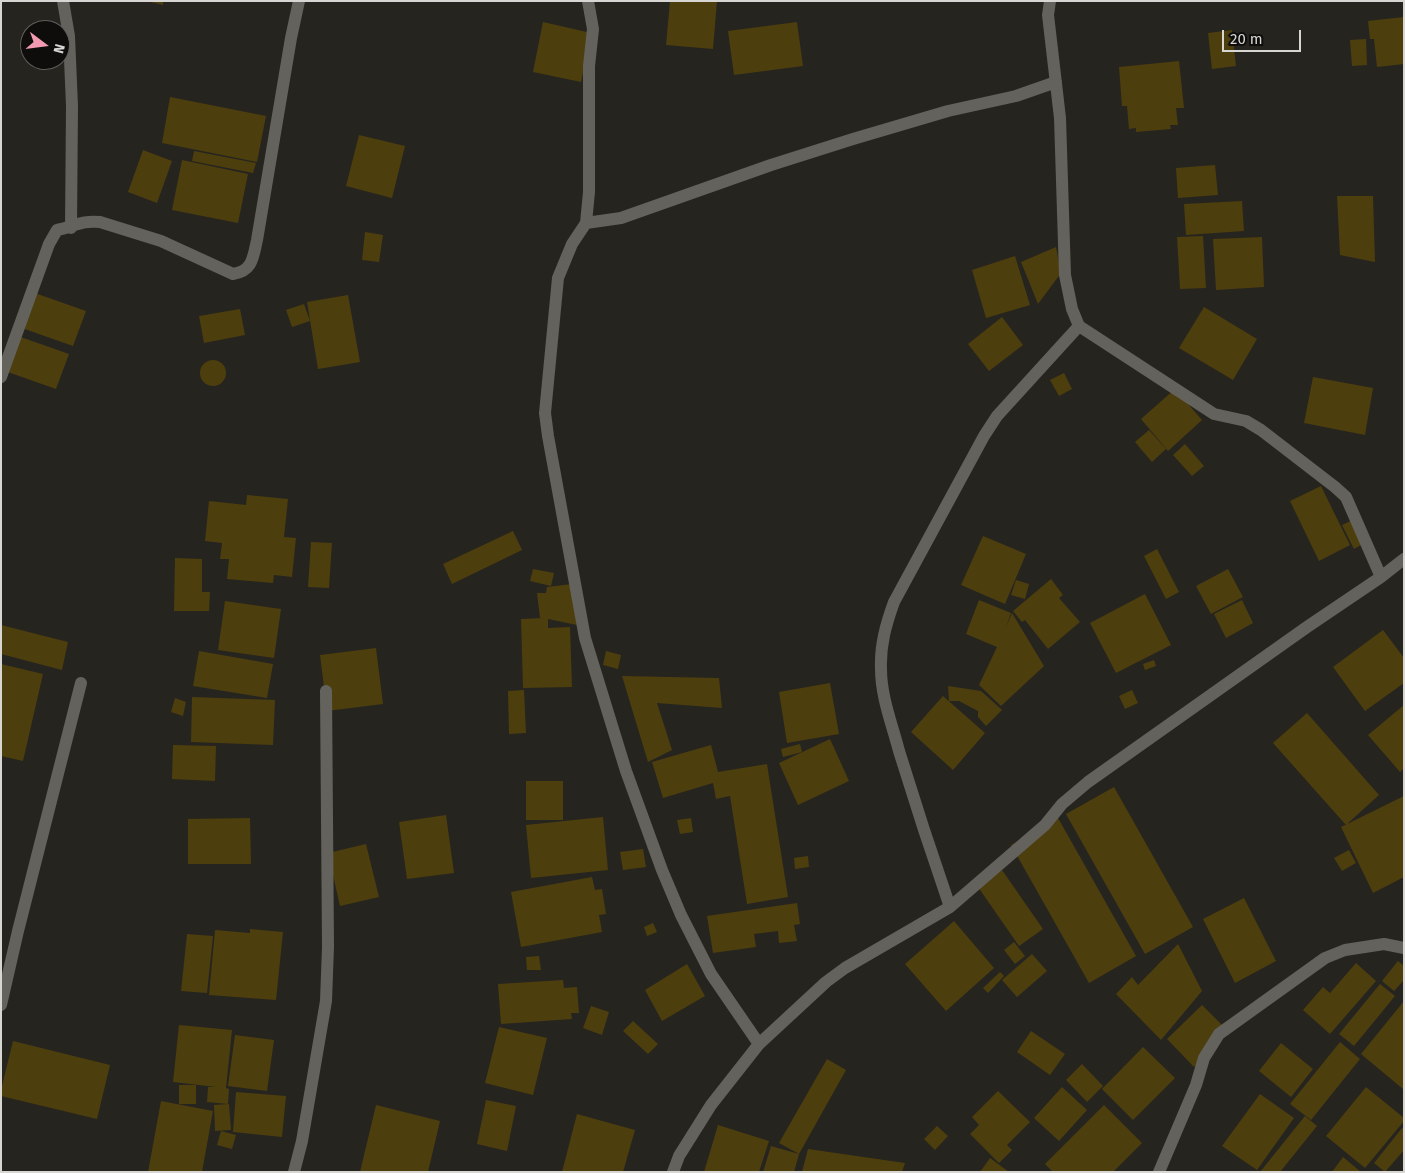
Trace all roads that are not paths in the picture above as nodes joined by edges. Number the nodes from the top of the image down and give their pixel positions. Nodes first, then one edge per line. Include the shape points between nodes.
1 (63, 1) edge
2 (299, 1) edge
3 (588, 1) edge
4 (1050, 1) edge
5 (1056, 82) junction
6 (586, 223) junction
7 (70, 228) junction
8 (1079, 326) junction
9 (1, 377) edge
10 (1404, 559) edge
11 (1381, 577) junction
12 (81, 683) dead end
13 (326, 691) dead end
14 (950, 907) junction
15 (1404, 948) edge
16 (1, 1005) edge
17 (759, 1044) junction
18 (294, 1172) edge
19 (673, 1172) edge
20 (1159, 1172) edge

1 - 7 street via 70,44 72,106
2 - 7 street via 257,240 248,268 233,274 160,241 100,222 79,222
3 - 6 street via 593,29 588,66 589,192
4 - 5 street via 1048,15
5 - 6 street via 1016,96 948,111 853,139 620,218
5 - 8 street via 1065,275
6 - 17 street via 572,244 558,278 545,413 585,638 626,771 681,916 711,974
7 - 9 street via 57,230 48,244
8 - 11 street via 1214,414 1246,421 1261,430 1334,486 1346,497
8 - 14 street via 997,416 984,436 894,602 886,626 881,649 884,698 918,815
10 - 11 street
11 - 14 street via 1088,782 1062,804 1045,825
12 - 16 street
13 - 18 street via 326,1001
14 - 17 street via 845,968
15 - 20 street via 1384,944 1345,950 1325,958 1219,1034 1204,1058
17 - 19 street via 711,1104 679,1156

